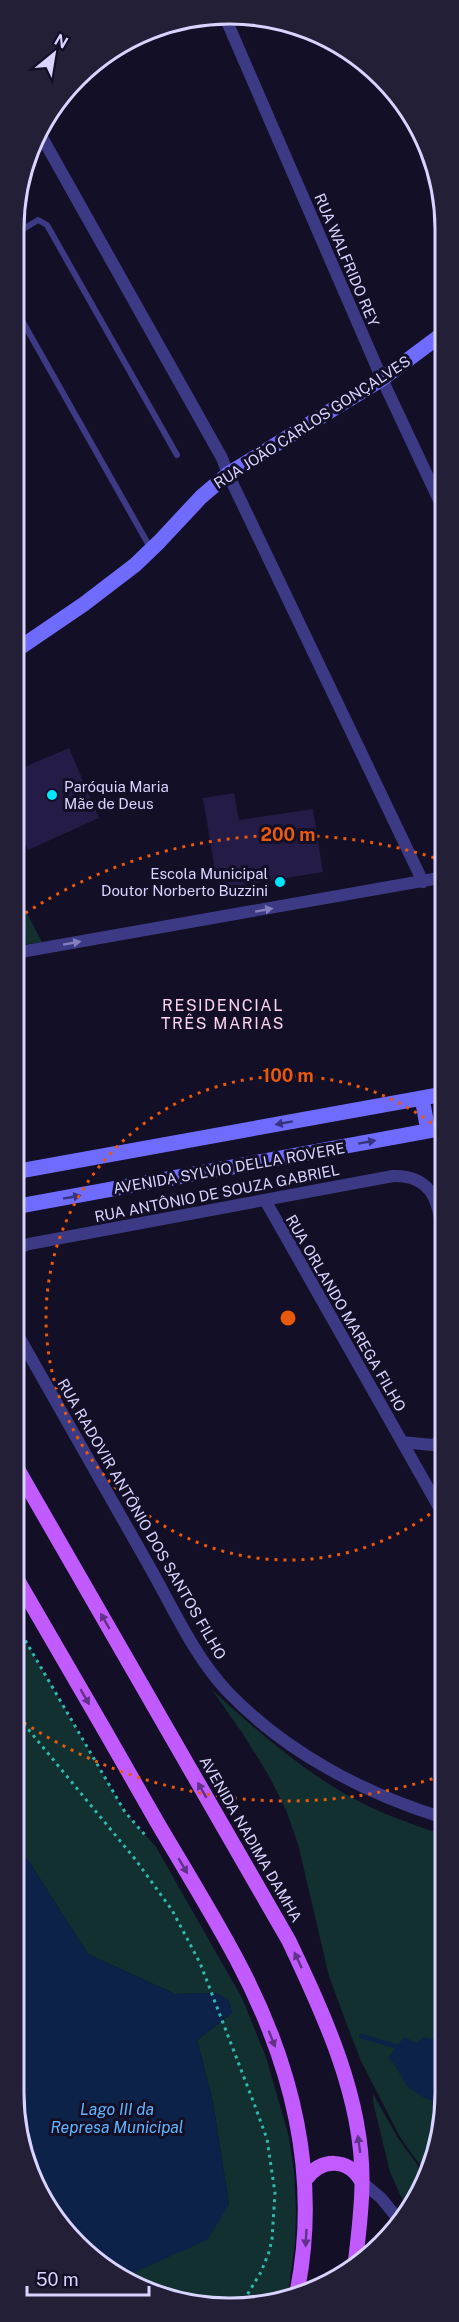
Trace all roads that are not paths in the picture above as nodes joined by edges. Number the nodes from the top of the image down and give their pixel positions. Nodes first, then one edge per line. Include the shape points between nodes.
1 (228, 24) edge
2 (45, 142) edge
3 (24, 228) edge
4 (24, 324) edge
5 (435, 339) edge
6 (382, 379) junction
7 (177, 454) dead end
8 (228, 474) junction
9 (435, 492) edge
10 (152, 549) junction
11 (24, 645) edge
12 (435, 879) edge
13 (423, 882) junction
14 (24, 951) edge
15 (435, 1096) edge
16 (422, 1098) junction
17 (435, 1130) edge
18 (428, 1131) junction
19 (24, 1170) edge
20 (435, 1199) edge
21 (265, 1200) junction
22 (24, 1205) edge
23 (24, 1246) edge
24 (24, 1346) edge
25 (402, 1442) junction
26 (435, 1444) edge
27 (24, 1480) edge
28 (435, 1500) edge
29 (24, 1591) edge
30 (435, 1815) edge
31 (305, 2180) junction
32 (362, 2182) junction
33 (395, 2215) edge
34 (356, 2254) edge
35 (298, 2286) edge

1 - 6 street, RUA WALFRIDO REY
2 - 8 street
3 - 7 lane via 38,220 47,225
4 - 10 lane
5 - 6 main road, RUA JOÃO CARLOS GONÇALVES
6 - 8 main road, RUA JOÃO CARLOS GONÇALVES
6 - 9 street, RUA WALFRIDO REY
8 - 10 main road, RUA JOÃO CARLOS GONÇALVES
8 - 13 street
10 - 11 main road, RUA JOÃO CARLOS GONÇALVES via 84,604
12 - 13 street
14 -> 13 street
15 - 16 main road
16 - 18 main road
16 -> 19 main road
17 - 18 main road, AVENIDA SYLVIO DELLA ROVERE
22 -> 18 main road, AVENIDA SYLVIO DELLA ROVERE
20 - 21 street, RUA ANTÔNIO DE SOUZA GABRIEL via 424,1184 393,1176
21 - 23 street, RUA ANTÔNIO DE SOUZA GABRIEL
21 - 25 street, RUA ORLANDO MAREGA FILHO
24 - 30 street, RUA RADOVIR ANTÔNIO DOS SANTOS FILHO via 189,1636 226,1690 269,1728 337,1774
25 - 26 street
25 - 28 street, RUA ORLANDO MAREGA FILHO
32 -> 27 main road, AVENIDA NADIMA DAMHA via 354,2117 342,2071 311,1987 289,1941
29 -> 31 main road via 237,1960 277,2051 298,2130
31 - 32 main road via 318,2166 334,2162 354,2170
31 -> 35 main road via 306,2247
32 - 33 street
32 - 34 main road, AVENIDA NADIMA DAMHA

